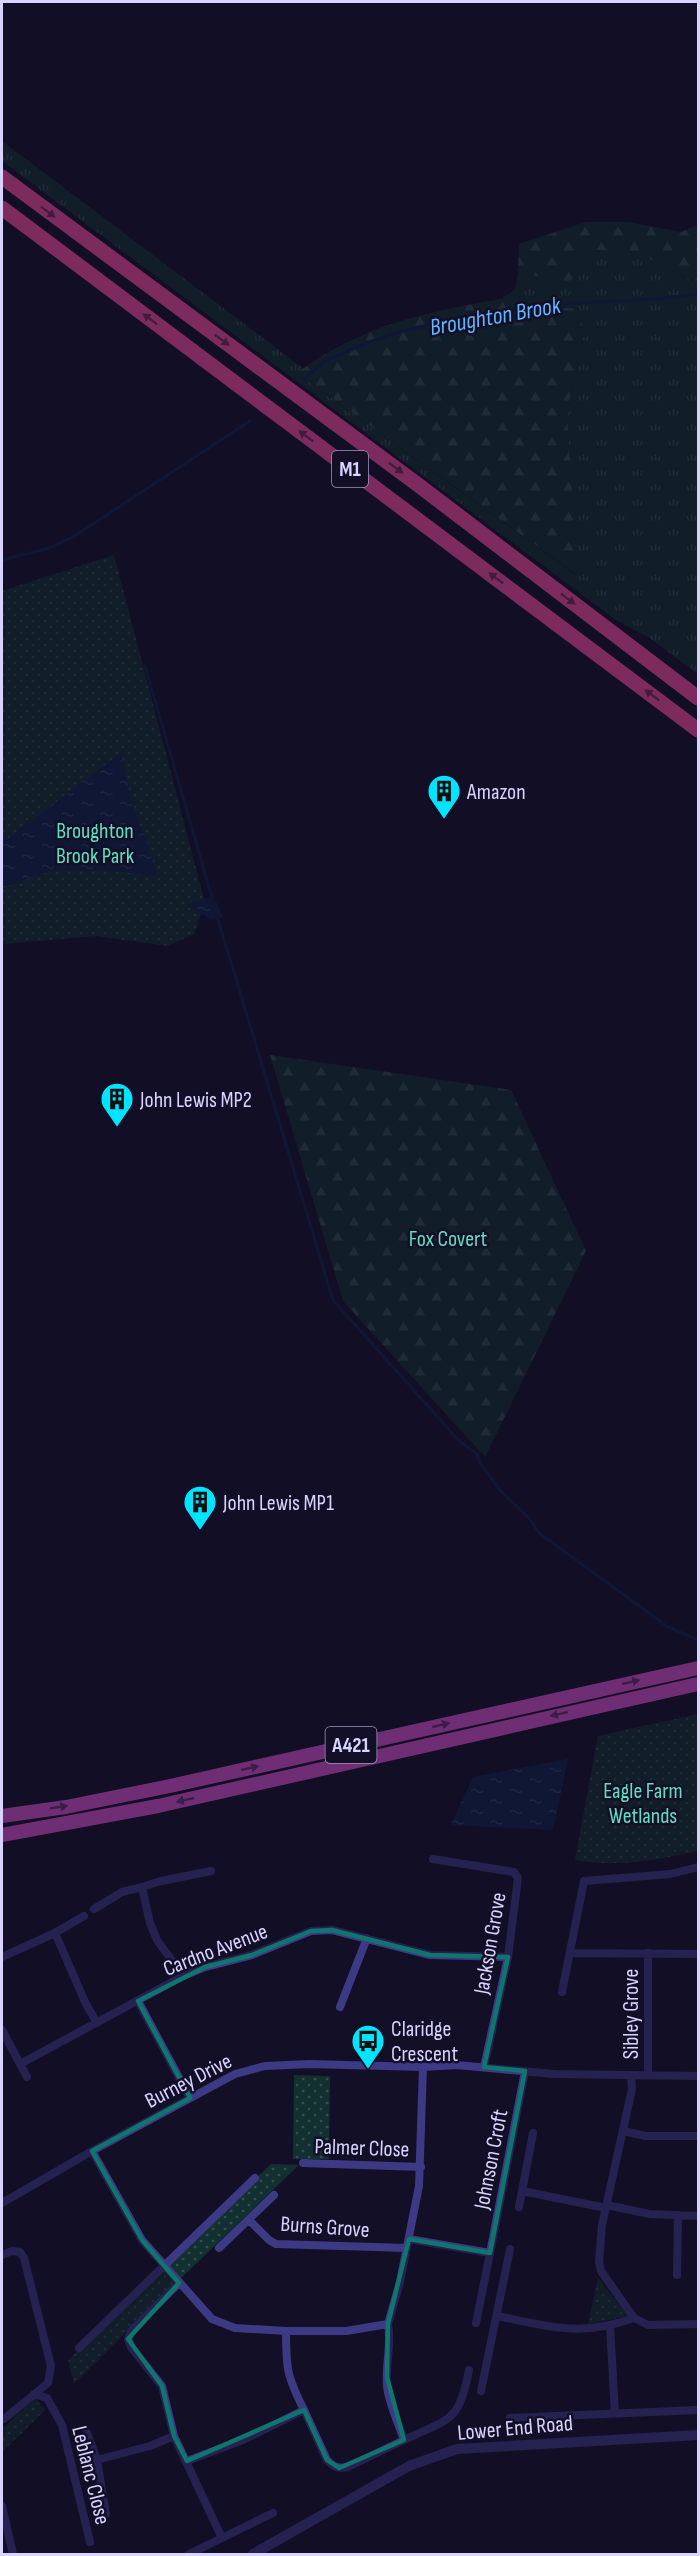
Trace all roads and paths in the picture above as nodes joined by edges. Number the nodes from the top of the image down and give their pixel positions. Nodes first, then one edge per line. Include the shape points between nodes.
1 (2, 177) edge
2 (2, 208) edge
3 (699, 698) edge
4 (699, 730) edge
5 (699, 1668) edge
6 (699, 1683) edge
7 (2, 1816) edge
8 (2, 1835) edge
9 (433, 1859) dead end
10 (699, 1867) edge
11 (211, 1871) dead end
12 (142, 1887) junction
13 (94, 1909) dead end
14 (84, 1916) dead end
15 (55, 1933) junction
16 (367, 1938) junction
17 (570, 1953) junction
18 (648, 1953) junction
19 (699, 1954) edge
20 (2, 1957) edge
21 (508, 1957) junction
22 (183, 1976) junction
23 (562, 1992) dead end
24 (138, 2001) junction
25 (340, 2007) dead end
26 (97, 2023) junction
27 (2, 2030) edge
28 (20, 2064) junction
29 (423, 2067) junction
30 (484, 2067) junction
31 (525, 2072) junction
32 (631, 2075) junction
33 (648, 2076) junction
34 (699, 2076) edge
35 (27, 2077) dead end
36 (190, 2098) junction
37 (624, 2131) junction
38 (533, 2133) dead end
39 (699, 2136) edge
40 (92, 2151) junction
41 (303, 2163) dead end
42 (421, 2167) junction
43 (255, 2178) dead end
44 (522, 2191) junction
45 (274, 2195) dead end
46 (2, 2203) edge
47 (606, 2206) junction
48 (519, 2207) dead end
49 (678, 2215) junction
50 (699, 2216) edge
51 (249, 2220) junction
52 (408, 2244) junction
53 (219, 2248) dead end
54 (510, 2249) dead end
55 (490, 2253) junction
56 (2, 2255) edge
57 (163, 2265) junction
58 (676, 2275) dead end
59 (179, 2283) junction
60 (498, 2316) junction
61 (634, 2318) junction
62 (476, 2323) dead end
63 (388, 2324) junction
64 (699, 2324) edge
65 (610, 2326) junction
66 (286, 2331) junction
67 (79, 2348) dead end
68 (469, 2370) dead end
69 (481, 2391) dead end
70 (34, 2394) junction
71 (304, 2410) junction
72 (699, 2410) edge
73 (615, 2413) junction
74 (510, 2418) dead end
75 (2, 2419) edge
76 (87, 2433) dead end
77 (699, 2435) edge
78 (174, 2436) junction
79 (404, 2440) junction
80 (97, 2460) junction
81 (187, 2461) junction
82 (2, 2506) edge
83 (273, 2513) dead end
84 (106, 2514) dead end
85 (222, 2538) junction
86 (90, 2542) dead end
87 (13, 2554) edge
88 (189, 2554) edge
89 (253, 2554) edge

1 -> 3 highway, M1
4 -> 2 highway, M1
7 -> 5 highway, A421 via 170,1786
6 -> 8 highway, A421 via 158,1806
9 - 21 street, Jackson Grove via 514,1872 518,1878
10 - 17 street via 671,1874 584,1881
11 - 12 street
12 - 13 street via 122,1892
12 - 22 street via 157,1940
14 - 15 street
15 - 20 street
15 - 26 street
16 - 21 street, Cardno Avenue via 430,1955
16 - 22 street, Cardno Avenue via 332,1930 311,1931 252,1955
16 - 25 street
17 - 18 street
17 - 23 street
18 - 19 street
18 - 33 street, Sibley Grove
21 - 30 street, Jackson Grove
22 - 24 street, Cardno Avenue
24 - 26 street, Cardno Avenue
24 - 36 street
26 - 28 street, Cardno Avenue
27 - 28 street
28 - 35 street
29 - 30 street, Burney Drive
29 - 36 street, Burney Drive via 265,2066 235,2074
29 - 42 street
30 - 31 street, Burney Drive
31 - 32 street, Burney Drive
31 - 55 street, Johnson Croft
32 - 33 street, Burney Drive
32 - 37 street
33 - 34 street, Burney Drive
36 - 40 street, Burney Drive
37 - 39 street via 645,2136
37 - 47 street
38 - 44 street
40 - 46 street, Burney Drive
40 - 57 street via 142,2240
41 - 42 street, Palmer Close
42 - 52 street
43 - 57 street
44 - 47 street
44 - 48 street
45 - 51 street, Burns Grove
47 - 49 street
47 - 61 street via 601,2271
49 - 50 street
49 - 58 street
51 - 52 street, Burns Grove via 276,2244
51 - 53 street, Burns Grove
52 - 55 street
52 - 63 street
54 - 60 street
55 - 62 street, Johnson Croft
56 - 70 street via 20,2252 24,2258 51,2366 48,2383
57 - 59 street
57 - 67 street
59 - 66 street via 212,2319 235,2328
59 - 78 street via 132,2330 128,2339 162,2386
60 - 65 street via 566,2330
60 - 69 street
61 - 64 street via 648,2325
61 - 65 street
63 - 66 street via 346,2331
63 - 79 street via 387,2385
65 - 73 street
66 - 71 street via 286,2369
68 - 79 street via 463,2400 454,2415
70 - 75 street
70 - 86 street, Leblanc Close via 47,2398 62,2425
71 - 79 street via 327,2460 339,2468
71 - 81 street via 243,2440
72 - 73 street
73 - 74 street
76 - 80 street
77 - 89 street, Lower End Road via 456,2449 409,2466
78 - 80 street
78 - 81 street
80 - 84 street
81 - 85 street
82 - 87 street
83 - 85 street
85 - 88 street

